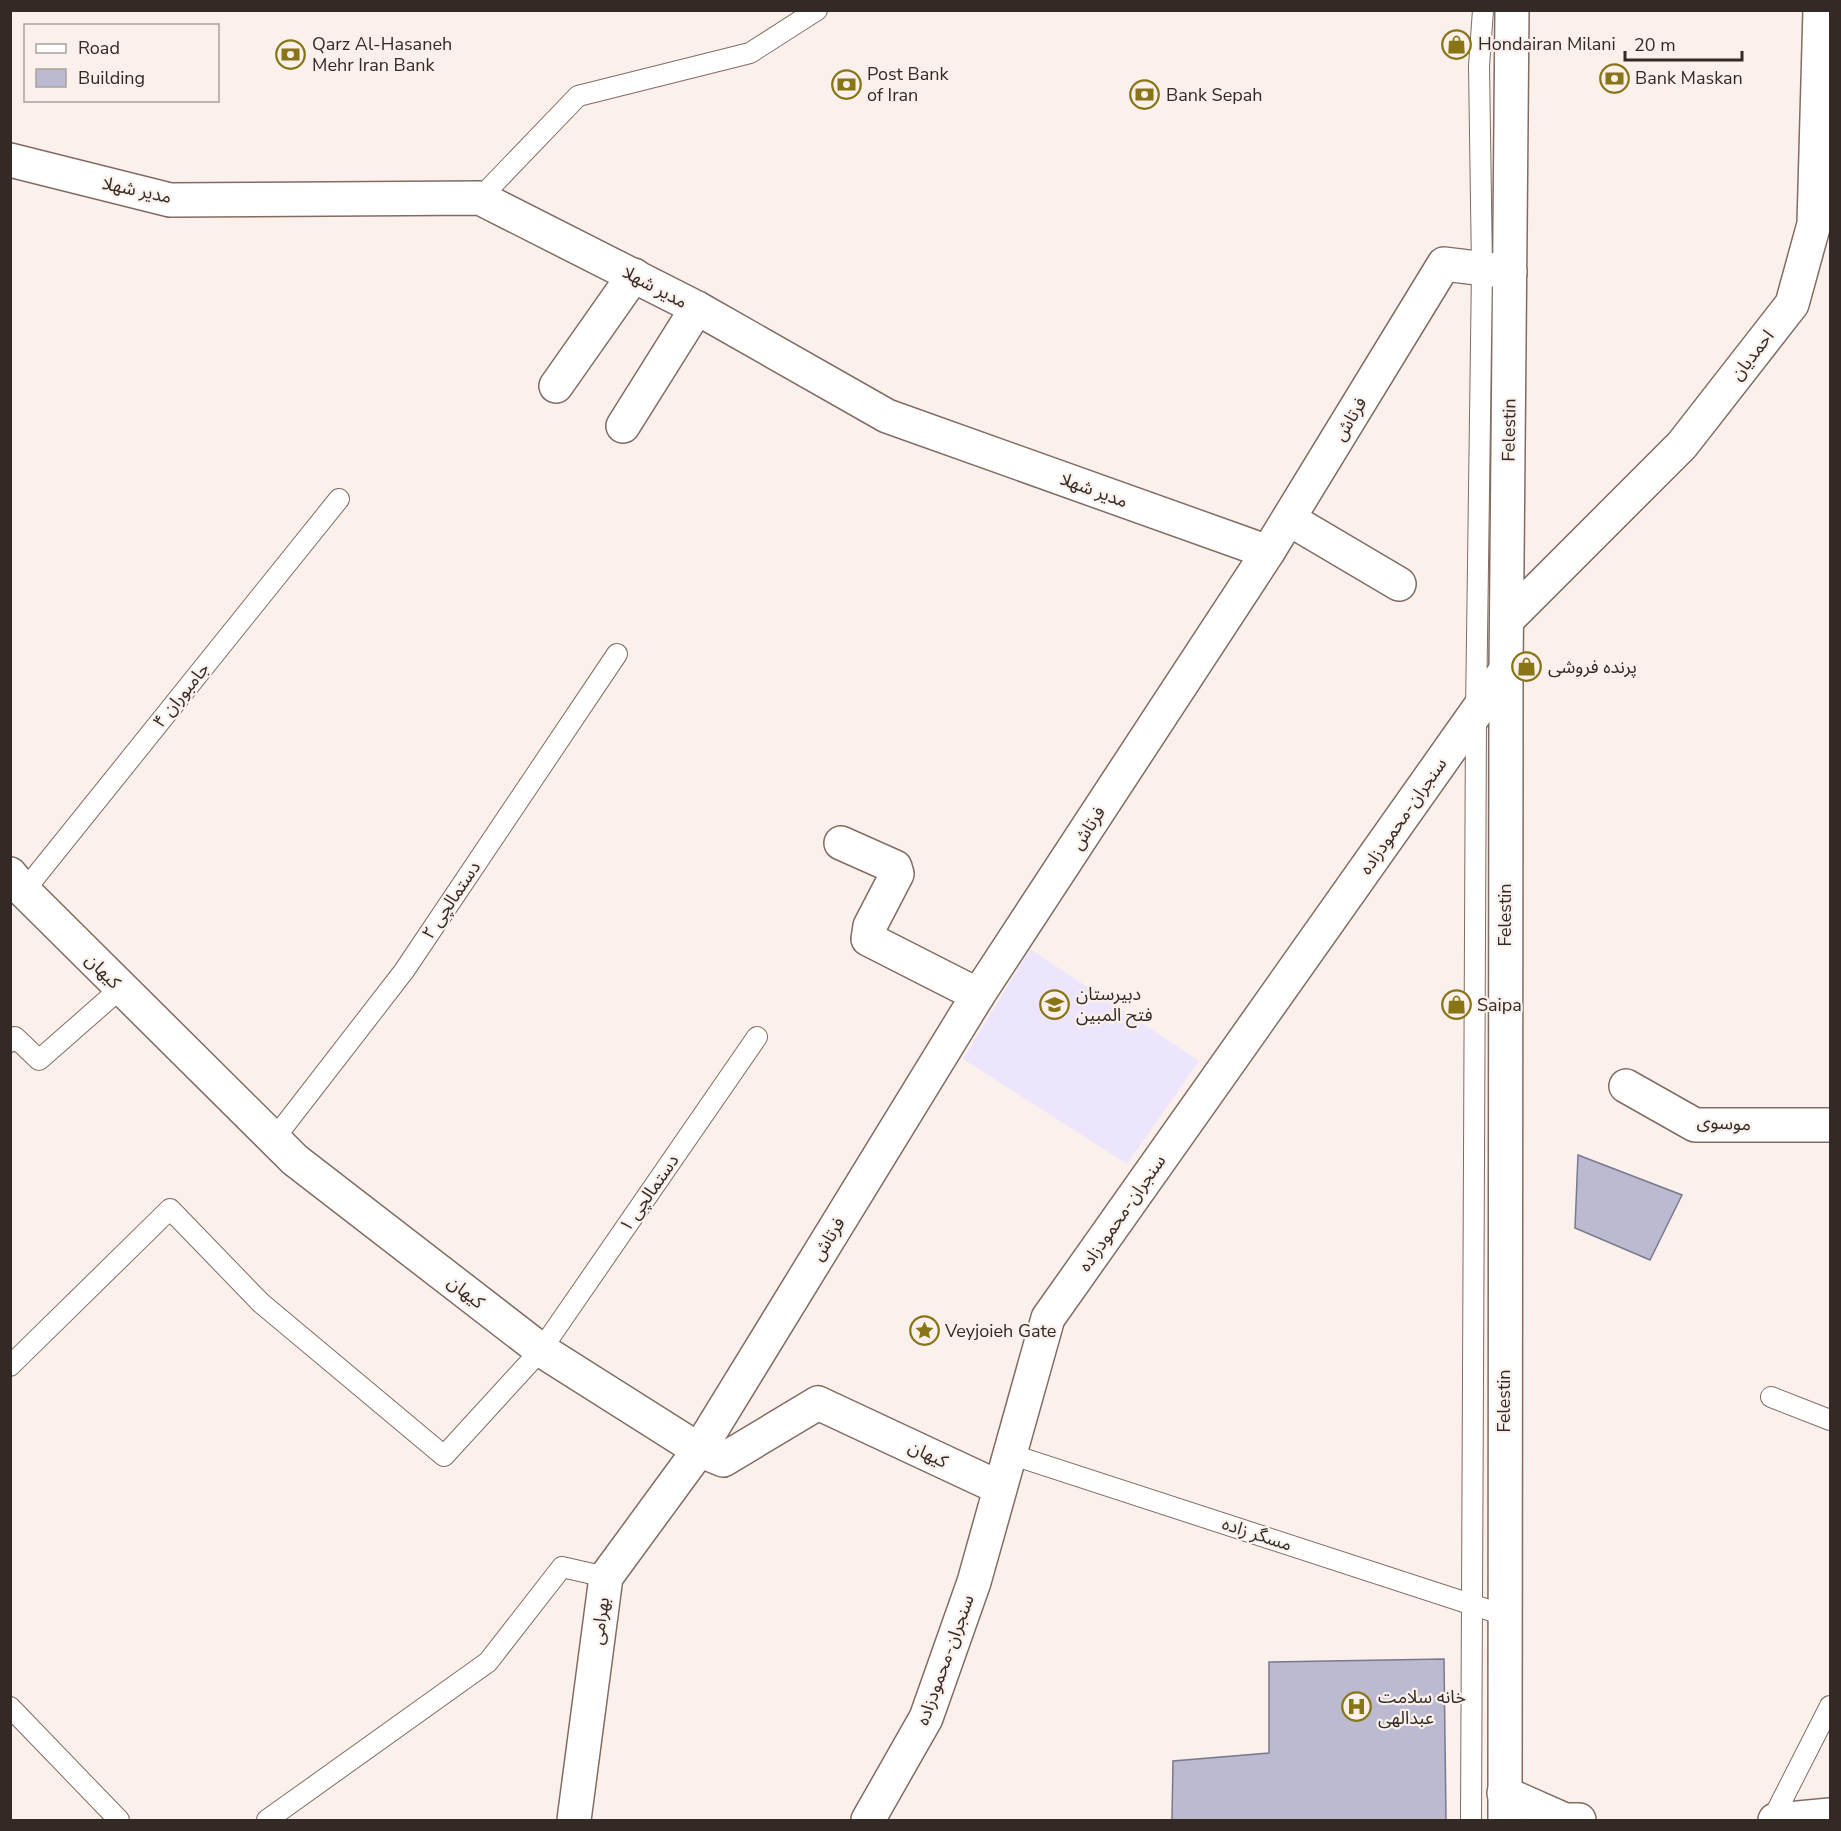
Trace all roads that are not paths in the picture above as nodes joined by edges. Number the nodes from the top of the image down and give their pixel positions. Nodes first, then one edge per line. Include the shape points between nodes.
1 (817, 10) edge
2 (1483, 10) edge
3 (1512, 10) edge
4 (1820, 10) edge
5 (10, 160) edge
6 (480, 198) junction
7 (1496, 271) junction
8 (634, 275) junction
9 (697, 308) junction
10 (556, 386) dead end
11 (623, 426) dead end
12 (339, 499) dead end
13 (1289, 519) junction
14 (1268, 552) junction
15 (1399, 584) dead end
16 (1507, 620) junction
17 (617, 654) dead end
18 (1506, 670) junction
19 (1476, 713) junction
20 (841, 843) dead end
21 (17, 883) edge
22 (121, 988) junction
23 (978, 995) junction
24 (757, 1037) dead end
25 (10, 1042) edge
26 (1626, 1086) dead end
27 (1830, 1125) edge
28 (274, 1139) junction
29 (541, 1350) junction
30 (10, 1366) edge
31 (1771, 1397) dead end
32 (1830, 1420) edge
33 (699, 1450) junction
34 (1010, 1454) junction
35 (1000, 1488) junction
36 (606, 1577) junction
37 (1471, 1604) junction
38 (1504, 1615) junction
39 (1830, 1706) edge
40 (10, 1707) edge
41 (1504, 1807) edge
42 (1830, 1815) edge
43 (119, 1821) edge
44 (267, 1821) edge
45 (574, 1821) edge
46 (868, 1821) edge
47 (1471, 1821) edge
48 (1579, 1821) edge
49 (1774, 1821) edge

1 - 6 lane via 750,53 578,96
2 - 7 lane via 1479,66
3 - 7 street, Felestin
4 - 16 street, احمدیان via 1814,224 1792,304 1682,445
5 - 6 street, مدیر شهلا via 170,200
6 - 8 street, مدیر شهلا
7 - 13 street, فرتاش via 1444,264
7 - 16 street, Felestin
7 - 19 lane
8 - 9 street, مدیر شهلا
8 - 10 street
9 - 11 street
9 - 14 street, مدیر شهلا via 887,416
12 - 21 lane, جامبوران ۴
13 - 14 street, فرتاش
13 - 15 street
14 - 23 street, فرتاش
16 - 18 street, Felestin
17 - 28 lane, دستمالچی ۲ via 404,971
18 - 19 street, سنجران-محمودزاده
18 - 38 street, Felestin
19 - 34 street, سنجران-محمودزاده via 1048,1318
19 - 37 lane
20 - 23 street via 895,867 897,874 870,926 868,939
21 - 22 street, کیهان
22 - 25 lane via 39,1060 15,1037
22 - 28 street, کیهان
23 - 33 street, فرتاش
24 - 29 lane, دستمالچی ۱
26 - 27 street, موسوی via 1695,1125
28 - 29 street, کیهان via 295,1160
29 - 30 lane, دستمالچی ۱ via 444,1456 261,1303 170,1209
29 - 33 street, کیهان
31 - 32 lane
33 - 35 street, کیهان via 723,1460 818,1403
33 - 36 street, بهرامی
34 - 35 street, سنجران-محمودزاده
34 - 37 lane, مسگر زاده
35 - 46 street, سنجران-محمودزاده via 974,1582 926,1718
36 - 44 lane via 562,1567 488,1662
36 - 45 street, بهرامی
37 - 38 lane, مسگر زاده
37 - 47 lane
38 - 41 street, Felestin
39 - 49 lane
40 - 43 lane
41 - 48 street
42 - 49 street

